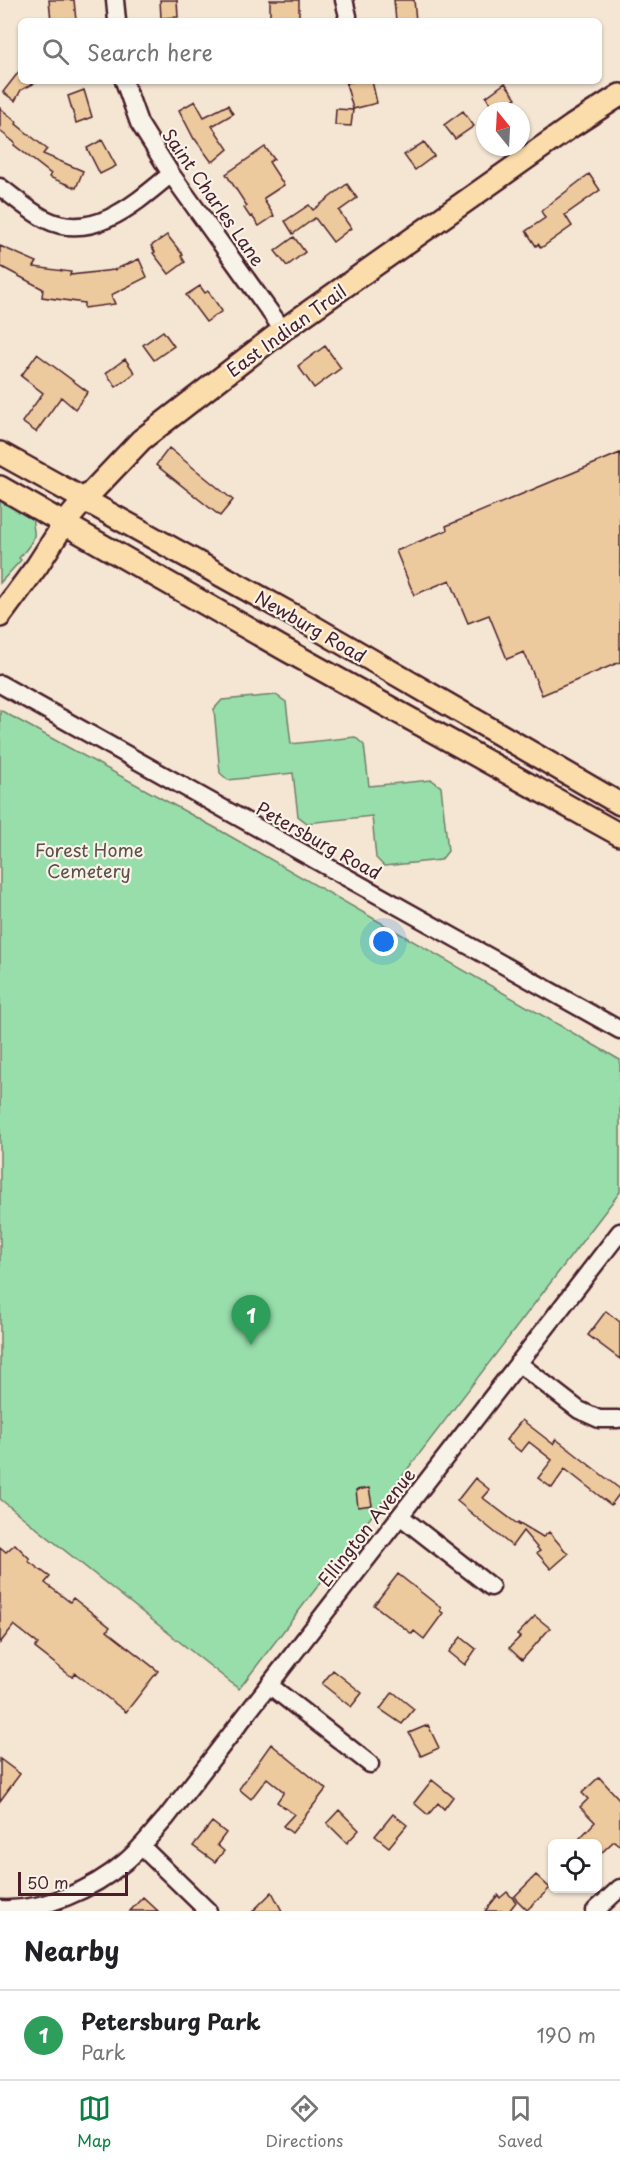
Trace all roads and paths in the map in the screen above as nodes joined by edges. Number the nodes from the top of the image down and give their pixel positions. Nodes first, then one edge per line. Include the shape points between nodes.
1 (115, 0) edge
2 (344, 0) edge
3 (117, 18) edge
4 (347, 18) edge
5 (125, 84) edge
6 (620, 95) edge
7 (171, 174) junction
8 (0, 186) edge
9 (283, 330) junction
10 (0, 453) edge
11 (0, 487) edge
12 (85, 499) junction
13 (64, 524) junction
14 (0, 616) edge
15 (0, 684) edge
16 (620, 804) edge
17 (620, 835) edge
18 (620, 1030) edge
19 (620, 1232) edge
20 (518, 1363) junction
21 (618, 1419) dead end
22 (400, 1516) junction
23 (491, 1587) dead end
24 (268, 1684) junction
25 (370, 1764) dead end
26 (141, 1846) junction
27 (620, 1888) edge
28 (0, 1909) edge
29 (208, 1911) edge
30 (595, 1911) edge

1 - 3 street
2 - 4 street
5 - 7 street, Saint Charles Lane via 139,123
6 - 9 main road, East Indian Trail
7 - 8 street via 113,217 86,226 48,220
7 - 9 street, Saint Charles Lane
9 - 12 main road, East Indian Trail via 141,440
10 - 12 main road, Newburg Road
11 - 13 main road, Newburg Road
12 - 13 main road, East Indian Trail
12 - 16 main road, Newburg Road
13 - 14 main road, East Indian Trail
13 - 17 main road, Newburg Road
15 - 18 street, Petersburg Road
19 - 20 street, Ellington Avenue
20 - 21 street via 585,1414
20 - 22 street, Ellington Avenue
22 - 23 street
22 - 24 street, Ellington Avenue
24 - 25 street
24 - 26 street, Ellington Avenue
26 - 28 street, Ellington Avenue via 126,1862 72,1894
26 - 29 street
27 - 30 street

